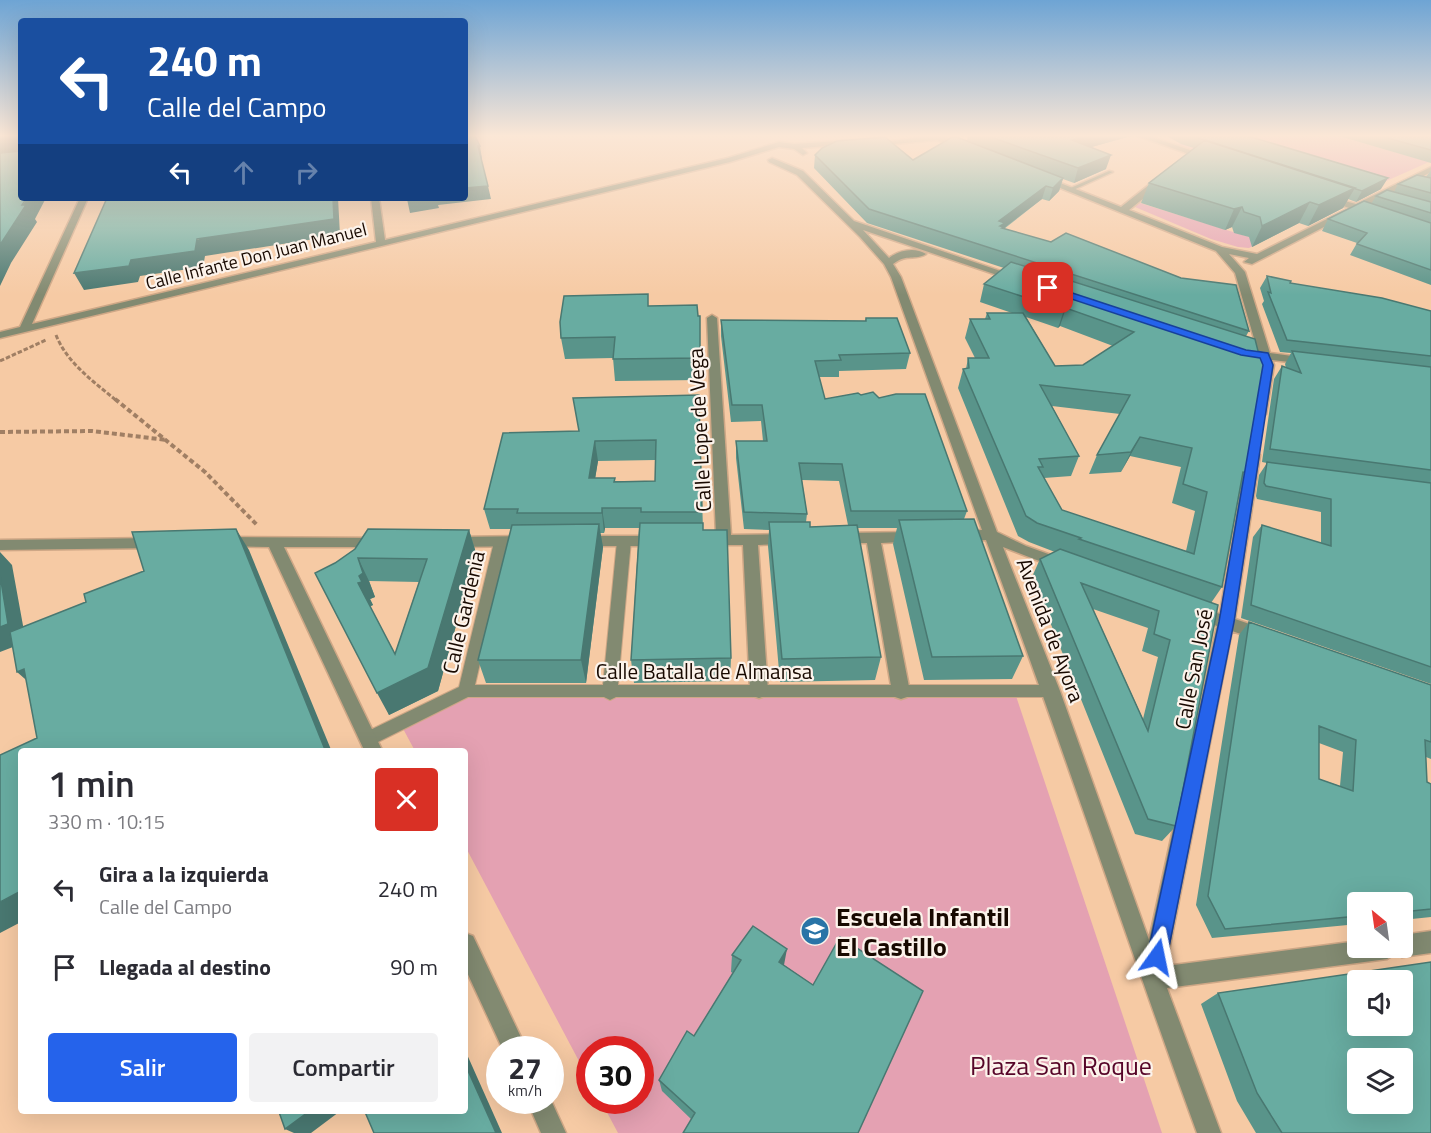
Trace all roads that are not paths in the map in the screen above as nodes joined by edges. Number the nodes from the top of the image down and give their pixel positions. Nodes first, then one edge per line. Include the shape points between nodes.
1 (609, 189) edge
2 (816, 189) edge
3 (1150, 189) edge
4 (1391, 189) edge
5 (1069, 190) edge
6 (1322, 195) edge
7 (1379, 195) junction
8 (1389, 198) edge
9 (83, 201) edge
10 (375, 201) edge
11 (1354, 206) junction
12 (1122, 211) junction
13 (1378, 214) edge
14 (857, 229) junction
15 (381, 243) junction
16 (1219, 249) junction
17 (921, 254) junction
18 (1256, 257) junction
19 (888, 263) junction
20 (1240, 272) junction
21 (712, 318) dead end
22 (24, 330) junction
23 (0, 335) edge
24 (1247, 358) edge
25 (1266, 361) junction
26 (1317, 366) edge
27 (991, 535) junction
28 (828, 538) edge
29 (873, 538) junction
30 (806, 539) edge
31 (668, 540) edge
32 (691, 540) edge
33 (724, 540) junction
34 (750, 540) junction
35 (546, 541) edge
36 (568, 541) edge
37 (624, 541) junction
38 (214, 542) edge
39 (274, 542) junction
40 (393, 542) edge
41 (441, 542) edge
42 (501, 542) junction
43 (166, 543) edge
44 (0, 545) edge
45 (1075, 569) edge
46 (1183, 607) edge
47 (1226, 622) junction
48 (1280, 641) edge
49 (466, 691) junction
50 (759, 691) junction
51 (1052, 691) junction
52 (901, 692) junction
53 (610, 693) junction
54 (371, 745) edge
55 (1431, 942) edge
56 (1413, 944) edge
57 (468, 951) edge
58 (1347, 953) edge
59 (1152, 980) junction
60 (508, 1036) edge
61 (545, 1114) edge
62 (554, 1133) edge
63 (1209, 1133) edge

1 - 15 street, Calle Infante Don Juan Manuel
2 - 14 street, Avenida de Ayora
3 - 12 street
4 - 7 street
5 - 12 street
6 - 11 street
7 - 8 street
7 - 11 street
9 - 22 street
10 - 15 street
11 - 13 street
11 - 18 street
12 - 16 street
14 - 17 street
14 - 17 street via 1026,285
14 - 19 street, Avenida de Ayora
15 - 22 street, Calle Infante Don Juan Manuel
16 - 18 street
16 - 20 street
17 - 19 street via 900,254
18 - 20 street via 1242,266
19 - 27 street, Avenida de Ayora
20 - 25 street
21 - 33 street, Calle Lope de Vega
22 - 23 street, Calle Infante Don Juan Manuel
24 - 25 street
25 - 26 street
25 - 47 street, Calle San José via 1256,468
27 - 29 street
27 - 45 street
27 - 51 street, Avenida de Ayora
28 - 29 street
29 - 52 street
30 - 34 street
31 - 37 street
32 - 33 street
33 - 34 street
34 - 50 street
35 - 42 street
36 - 37 street
37 - 53 street
38 - 39 street
39 - 40 street
39 - 54 street
41 - 42 street
42 - 49 street, Calle Gardenia
43 - 44 street
46 - 47 street
47 - 48 street
47 - 59 street, Calle San José
49 - 53 street, Calle Batalla de Almansa
49 - 54 street, Calle Batalla de Almansa
50 - 52 street, Calle Batalla de Almansa
50 - 53 street, Calle Batalla de Almansa
51 - 52 street, Calle Batalla de Almansa
51 - 59 street, Avenida de Ayora
55 - 56 street
57 - 60 street
58 - 59 street
59 - 63 street, Avenida de Ayora
61 - 62 street

